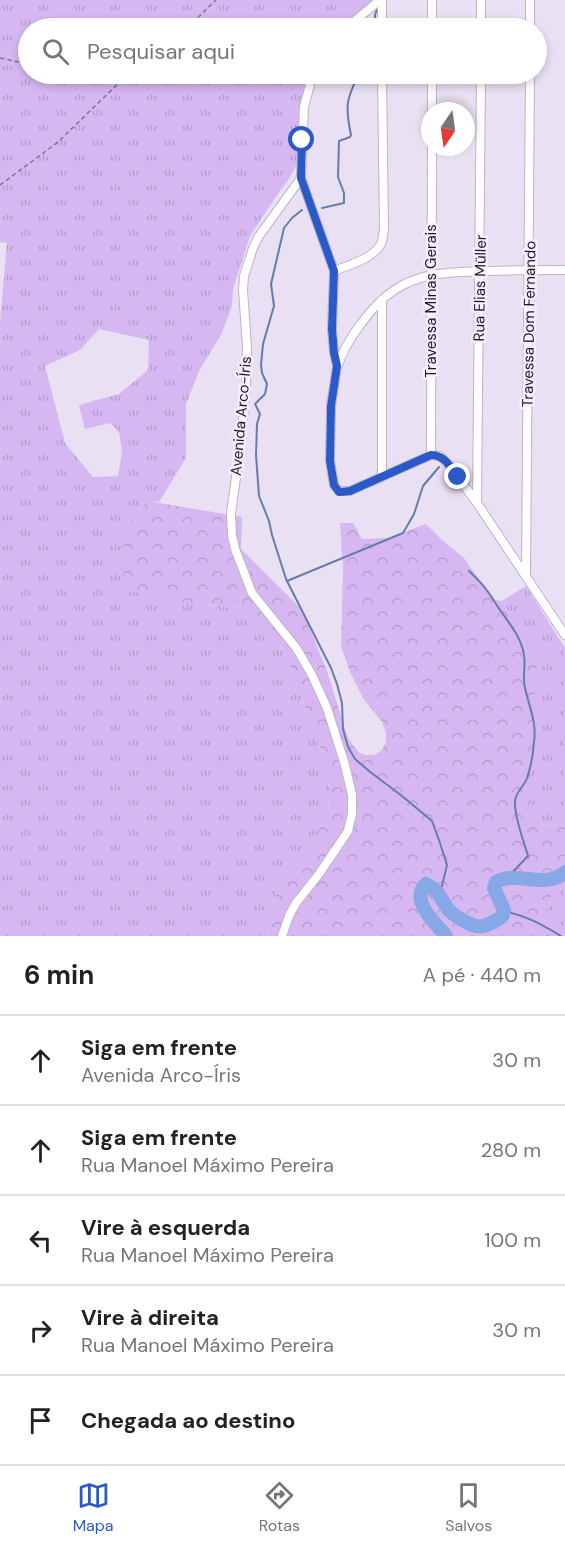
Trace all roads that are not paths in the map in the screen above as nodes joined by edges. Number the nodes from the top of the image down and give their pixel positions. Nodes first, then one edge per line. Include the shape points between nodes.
1 (381, 0) edge
2 (432, 0) edge
3 (481, 0) edge
4 (530, 0) edge
5 (358, 18) edge
6 (382, 18) edge
7 (432, 18) edge
8 (481, 18) edge
9 (530, 18) edge
10 (310, 84) edge
11 (382, 84) edge
12 (432, 84) edge
13 (481, 84) edge
14 (530, 84) edge
15 (432, 102) edge
16 (432, 156) edge
17 (301, 178) junction
18 (529, 270) junction
19 (565, 270) edge
20 (334, 271) junction
21 (480, 271) junction
22 (431, 275) junction
23 (382, 300) junction
24 (337, 366) junction
25 (431, 455) junction
26 (382, 477) junction
27 (477, 503) junction
28 (526, 575) junction
29 (565, 635) edge
30 (282, 936) edge

1 - 5 street
1 - 6 street
2 - 7 street
3 - 8 street
4 - 9 street
10 - 17 street via 303,114
11 - 20 street via 382,240 366,257
12 - 15 street
13 - 21 street, Rua Elias Müller
14 - 18 street, Travessa Dom Fernando
16 - 22 street, Travessa Minas Gerais
17 - 20 street
17 - 30 street, Avenida Arco-Íris via 259,236 243,283 246,385 231,513 232,535 252,593 297,648 327,708 345,765 352,814 348,831 296,903
18 - 19 street
18 - 21 street
18 - 28 street, Travessa Dom Fernando
20 - 24 street via 332,329
21 - 22 street
21 - 27 street, Rua Elias Müller
22 - 23 street
22 - 25 street, Travessa Minas Gerais
23 - 24 street via 354,334
23 - 26 street
24 - 26 street via 330,439 334,485 344,492
25 - 26 street
25 - 27 street via 445,459
27 - 28 street
28 - 29 street

